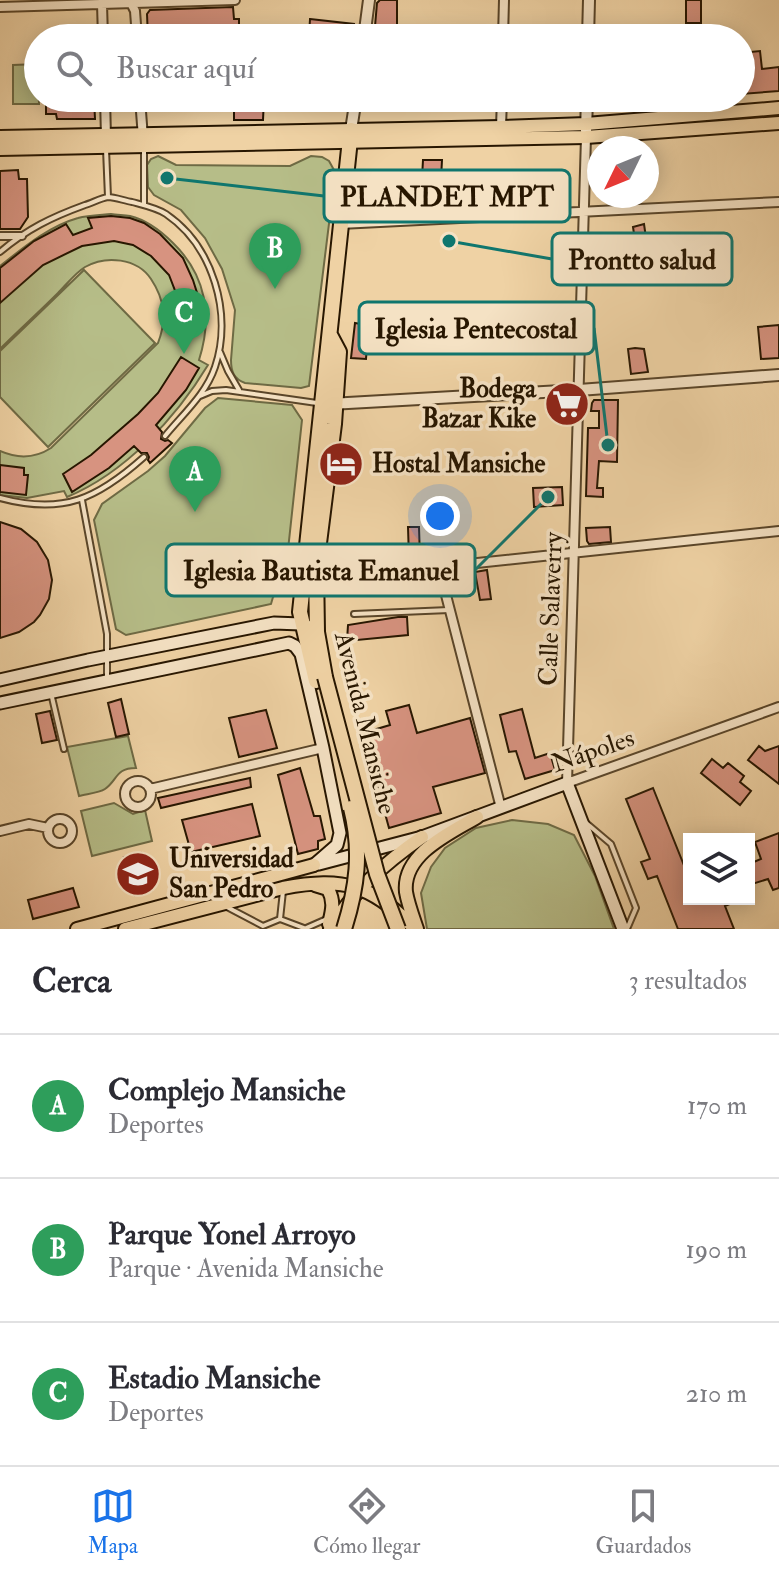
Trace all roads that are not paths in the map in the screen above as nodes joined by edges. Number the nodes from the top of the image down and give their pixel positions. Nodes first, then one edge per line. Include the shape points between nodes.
1 (226, 0) edge
2 (235, 0) edge
3 (369, 0) edge
4 (504, 0) edge
5 (589, 0) edge
6 (131, 1) edge
7 (102, 4) junction
8 (0, 7) edge
9 (103, 24) edge
10 (136, 24) edge
11 (366, 24) edge
12 (503, 24) edge
13 (588, 24) edge
14 (779, 108) edge
15 (755, 111) edge
16 (105, 112) edge
17 (141, 112) edge
18 (354, 112) edge
19 (502, 112) edge
20 (587, 112) edge
21 (744, 112) edge
22 (779, 123) edge
23 (501, 127) junction
24 (586, 130) junction
25 (351, 136) junction
26 (0, 137) edge
27 (143, 140) junction
28 (106, 141) junction
29 (0, 149) edge
30 (108, 197) junction
31 (779, 202) edge
32 (144, 205) junction
33 (584, 212) junction
34 (340, 224) junction
35 (0, 236) edge
36 (22, 236) junction
37 (0, 252) edge
38 (219, 349) junction
39 (779, 375) edge
40 (579, 390) junction
41 (240, 391) junction
42 (198, 397) junction
43 (329, 404) junction
44 (165, 436) dead end
45 (144, 457) dead end
46 (0, 498) edge
47 (82, 500) junction
48 (779, 531) edge
49 (575, 554) junction
50 (439, 568) junction
51 (316, 580) junction
52 (449, 610) junction
53 (354, 614) dead end
54 (301, 624) junction
55 (317, 632) junction
56 (106, 657) junction
57 (321, 679) junction
58 (0, 680) edge
59 (108, 681) junction
60 (51, 693) junction
61 (0, 703) edge
62 (779, 707) edge
63 (323, 748) junction
64 (64, 749) dead end
65 (567, 783) junction
66 (150, 789) dead end
67 (501, 808) junction
68 (477, 817) junction
69 (580, 818) junction
70 (48, 828) dead end
71 (0, 831) edge
72 (422, 837) junction
73 (314, 865) junction
74 (308, 883) junction
75 (283, 888) junction
76 (360, 888) junction
77 (222, 904) junction
78 (147, 916) junction
79 (280, 919) junction
80 (330, 925) edge
81 (265, 928) edge
82 (304, 928) edge
83 (77, 929) edge
84 (125, 929) edge
85 (344, 929) edge
86 (398, 929) edge
87 (416, 929) edge
88 (625, 929) edge

1 - 2 street
1 - 6 street
3 - 11 street
4 - 12 street
5 - 13 street
6 - 7 street
6 - 10 street
7 - 8 street
7 - 9 street
14 - 15 main road
16 - 28 street
17 - 27 street
18 - 25 street
19 - 23 street
20 - 24 street
21 - 24 main road
22 - 24 main road
23 - 24 main road
23 - 25 main road
24 - 25 main road
24 - 33 street, Calle Salaverry
25 - 27 main road
25 - 34 highway, Avenida Mansiche
26 - 28 main road
27 - 28 main road
27 - 32 lane
28 - 29 main road
28 - 30 lane
30 - 32 lane
30 - 36 lane via 45,220
31 - 33 street
32 - 38 lane via 165,214 188,234 206,260 220,303
33 - 34 street
33 - 40 street, Calle Salaverry
34 - 43 highway, Avenida Mansiche via 330,335 339,352
35 - 36 street
36 - 37 lane
38 - 41 lane
38 - 42 lane
39 - 40 street
40 - 43 street
40 - 49 street, Calle Salaverry
41 - 42 lane
41 - 43 lane
42 - 44 lane
43 - 51 highway, Avenida Mansiche
43 - 54 highway, Avenida Mansiche
45 - 47 lane
46 - 47 lane via 48,505
47 - 56 lane via 107,634
48 - 49 street
49 - 50 street
49 - 65 street, Calle Salaverry
50 - 51 street
50 - 52 street
51 - 55 highway, Avenida Mansiche
52 - 53 lane
52 - 67 street
54 - 55 main road
54 - 56 main road via 274,623
54 - 57 highway, Avenida Mansiche
55 - 57 highway, Avenida Mansiche
56 - 58 main road
56 - 59 lane
57 - 85 highway, Avenida Mansiche, bridge via 354,822 358,863
57 - 86 highway, Avenida Mansiche, bridge
59 - 60 main road
59 - 63 main road, Avenida Mansiche via 289,643 301,654
60 - 61 main road
60 - 64 lane
62 - 65 street, Nápoles
63 - 66 street
63 - 73 main road, Avenida Mansiche via 340,833 337,845
65 - 67 main road, Nápoles
65 - 69 main road, Calle Salaverry
67 - 68 main road, Nápoles
68 - 72 main road, Nápoles
68 - 87 main road via 413,863 406,893
69 - 88 main road, Calle Salaverry
69 - 88 lane via 611,844 636,908
70 - 71 street via 29,824
72 - 73 main road, Nápoles
72 - 76 main road
73 - 78 main road
74 - 75 main road
74 - 76 main road
74 - 80 main road via 328,889 333,904
75 - 77 main road
75 - 79 lane
76 - 80 main road
76 - 87 main road via 389,904
77 - 78 main road
77 - 81 lane
78 - 83 main road
78 - 84 main road
79 - 81 lane
79 - 82 lane
80 - 82 lane

